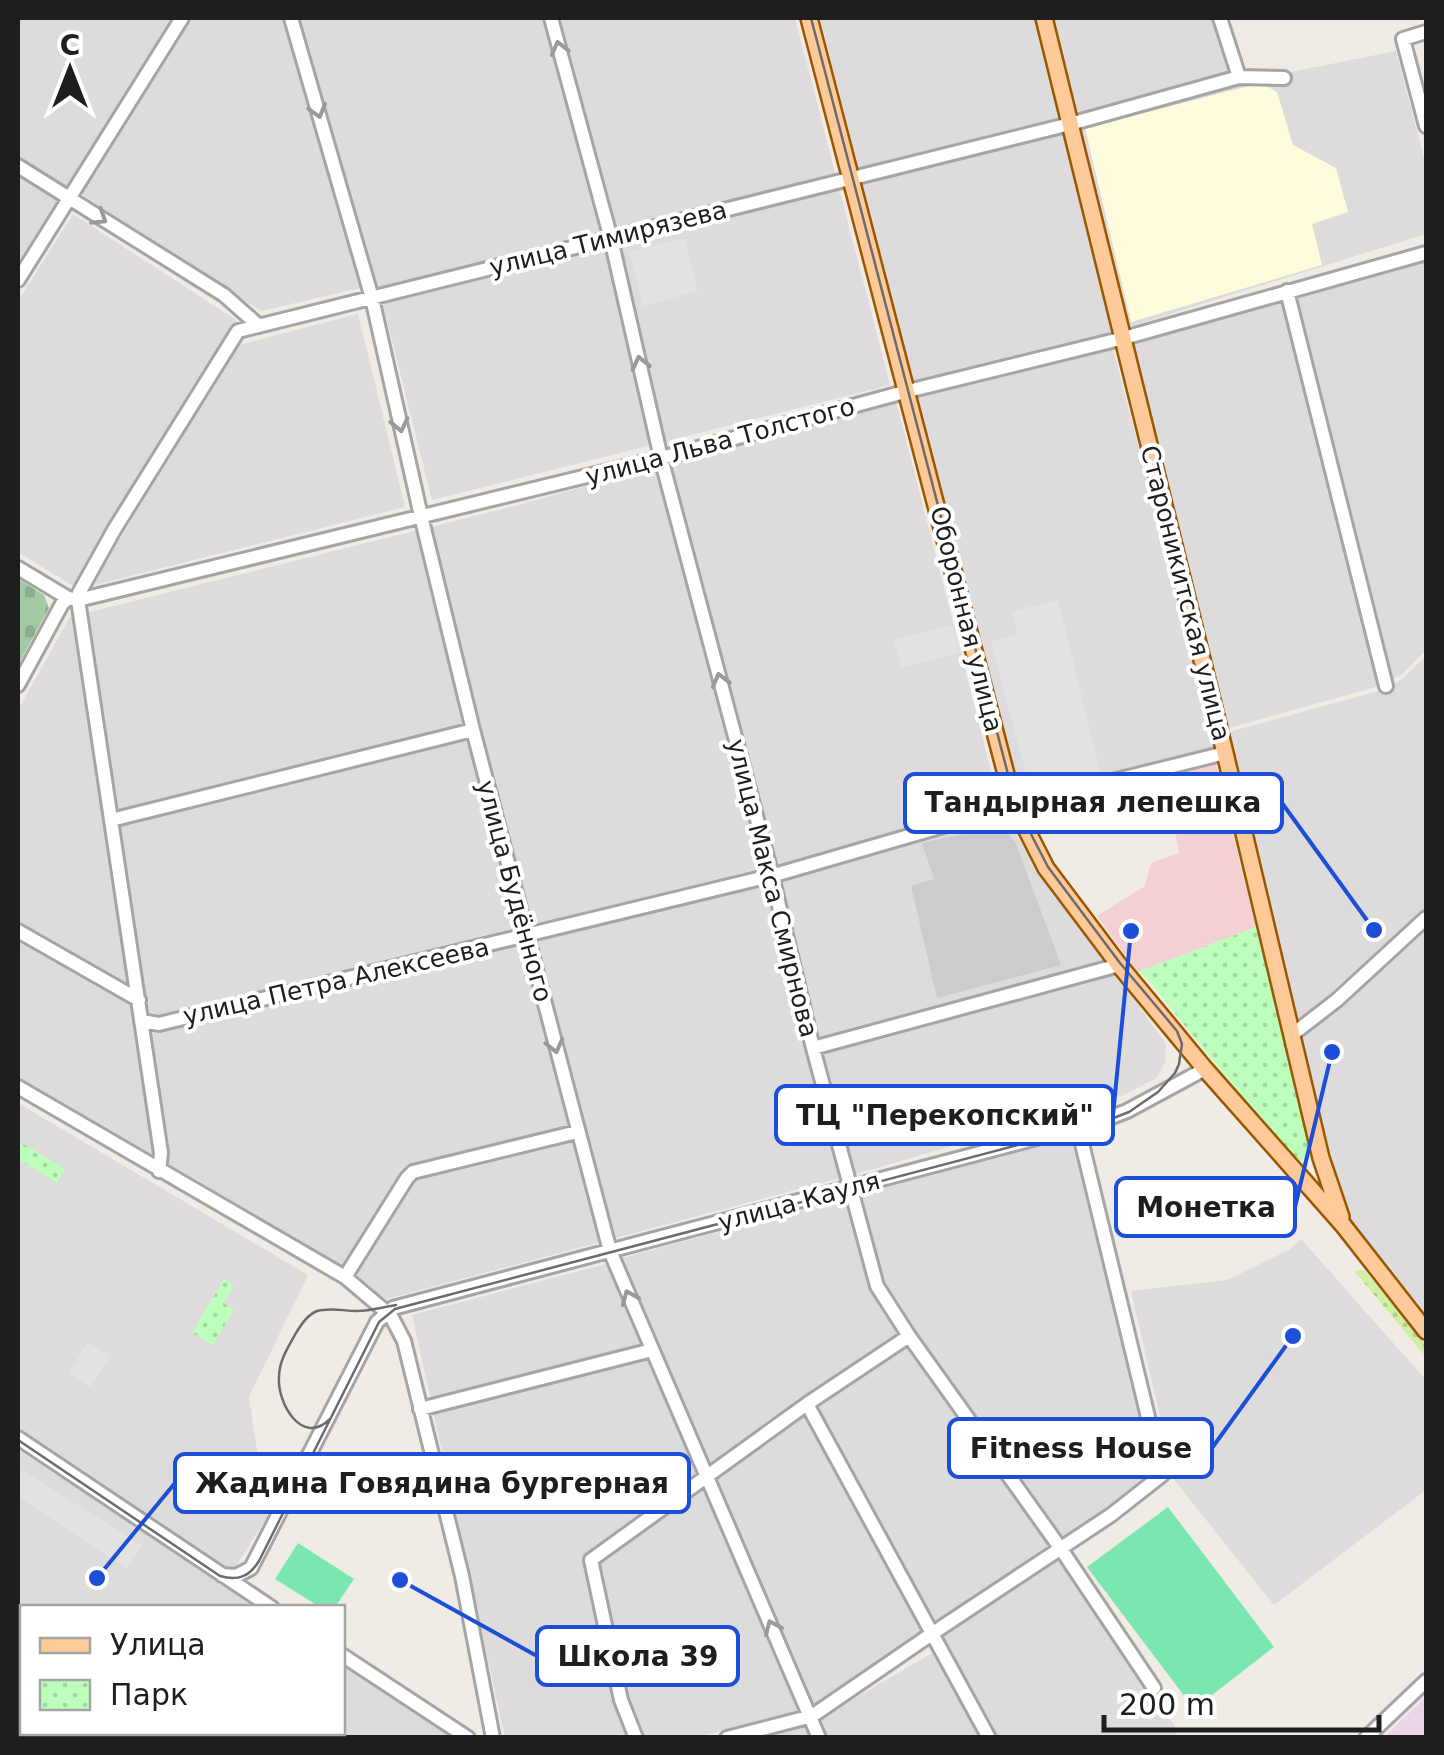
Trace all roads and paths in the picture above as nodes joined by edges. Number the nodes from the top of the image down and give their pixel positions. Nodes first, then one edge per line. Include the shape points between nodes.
1 (182, 18) edge
2 (291, 18) edge
3 (551, 18) edge
4 (809, 18) edge
5 (1044, 18) edge
6 (1220, 18) edge
7 (1426, 32) edge
8 (1239, 77) junction
9 (1284, 78) dead end
10 (1070, 124) junction
11 (1426, 126) edge
12 (18, 166) edge
13 (850, 177) junction
14 (69, 198) junction
15 (611, 239) junction
16 (1426, 254) edge
17 (18, 280) edge
18 (1287, 292) junction
19 (372, 298) junction
20 (260, 326) junction
21 (1124, 338) junction
22 (908, 390) junction
23 (661, 458) junction
24 (421, 516) junction
25 (18, 568) edge
26 (73, 599) junction
27 (18, 685) edge
28 (1386, 686) dead end
29 (473, 730) junction
30 (1225, 753) junction
31 (1014, 805) junction
32 (112, 820) junction
33 (772, 876) junction
34 (1426, 918) edge
35 (18, 931) edge
36 (526, 935) junction
37 (1119, 964) junction
38 (139, 1000) junction
39 (142, 1021) junction
40 (1293, 1034) junction
41 (813, 1048) junction
42 (1205, 1069) junction
43 (18, 1087) edge
44 (1078, 1127) junction
45 (578, 1132) junction
46 (1321, 1158) junction
47 (1294, 1169) junction
48 (159, 1171) junction
49 (851, 1186) junction
50 (1344, 1226) junction
51 (610, 1251) junction
52 (346, 1277) junction
53 (383, 1311) junction
54 (1426, 1331) edge
55 (909, 1336) junction
56 (652, 1350) junction
57 (807, 1404) junction
58 (420, 1409) junction
59 (18, 1438) edge
60 (706, 1477) junction
61 (1061, 1549) junction
62 (222, 1575) junction
63 (267, 1605) edge
64 (933, 1632) junction
65 (345, 1657) edge
66 (1426, 1681) edge
67 (1154, 1688) dead end
68 (812, 1716) junction
69 (468, 1738) edge
70 (493, 1738) edge
71 (636, 1738) edge
72 (727, 1738) edge
73 (820, 1738) edge
74 (989, 1738) edge
75 (1366, 1738) edge

1 - 14 street
2 -> 19 street, улица Будённого
15 -> 3 street, улица Макса Смирнова
4 - 13 main road, Оборонная улица
5 - 10 main road, Староникитская улица
6 - 8 street
7 - 11 street via 1403,38
8 - 9 street, улица Тимирязева
8 - 10 street, улица Тимирязева
10 - 13 street, улица Тимирязева
10 - 21 main road, Староникитская улица
12 - 14 street
13 - 15 street, улица Тимирязева
13 - 22 main road, Оборонная улица
14 - 17 street
14 -> 20 street via 224,295
15 - 19 street, улица Тимирязева
23 -> 15 street, улица Макса Смирнова
16 - 18 street, улица Льва Толстого
18 - 21 street, улица Льва Толстого
18 - 28 street
19 - 20 street, улица Тимирязева
19 -> 24 street, улица Будённого
20 - 26 street, улица Тимирязева via 238,331
21 - 22 street, улица Льва Толстого
21 - 30 main road, Староникитская улица
22 - 23 street, улица Льва Толстого
22 - 31 main road, Оборонная улица
23 - 24 street, улица Льва Толстого
33 -> 23 street, улица Макса Смирнова
24 - 26 street, улица Льва Толстого
24 - 29 street, улица Будённого
25 - 26 street
26 - 27 street, улица Тимирязева via 52,622
26 - 32 street
29 - 32 street
29 - 36 street, улица Будённого
30 - 31 street, улица Петра Алексеева
30 - 40 main road, Староникитская улица
31 - 33 street, улица Петра Алексеева
31 - 37 main road, Оборонная улица via 1046,868
32 - 38 street
33 - 36 street, улица Петра Алексеева
33 - 41 street, улица Макса Смирнова
34 - 40 street
35 - 38 street
36 - 39 street, улица Петра Алексеева via 159,1024
36 -> 45 street, улица Будённого
37 - 41 street
37 - 42 main road, Оборонная улица
38 - 39 street
39 - 48 street
40 - 46 main road, Староникитская улица
41 - 49 street, улица Макса Смирнова
42 - 44 street, улица Кауля via 1126,1111
42 - 47 main road, Оборонная улица
43 - 48 street
44 - 49 street, улица Кауля
44 - 61 street via 1162,1475
45 - 51 street, улица Будённого
45 - 52 street via 414,1172
46 - 47 main road
46 - 50 main road, Староникитская улица
47 - 50 main road, Оборонная улица
48 - 52 street
49 - 51 street, улица Кауля
49 - 55 street, улица Макса Смирнова via 877,1286
50 - 54 main road, Оборонная улица
51 - 53 street, улица Кауля
56 -> 51 street, улица Будённого
52 - 53 street
53 - 58 street via 404,1342
53 - 62 street via 251,1568
55 - 57 street
55 - 61 street, улица Макса Смирнова
56 - 58 street
56 - 60 street, улица Будённого
57 - 60 street
57 - 64 street
58 - 70 street
59 - 62 street
68 -> 60 street, улица Будённого
60 - 71 street via 590,1560 621,1700
61 - 64 street
61 - 67 street, улица Макса Смирнова
62 - 63 street
64 - 68 street
64 - 74 street
65 - 69 street
66 - 75 street
68 - 72 street
68 - 73 street, улица Будённого

